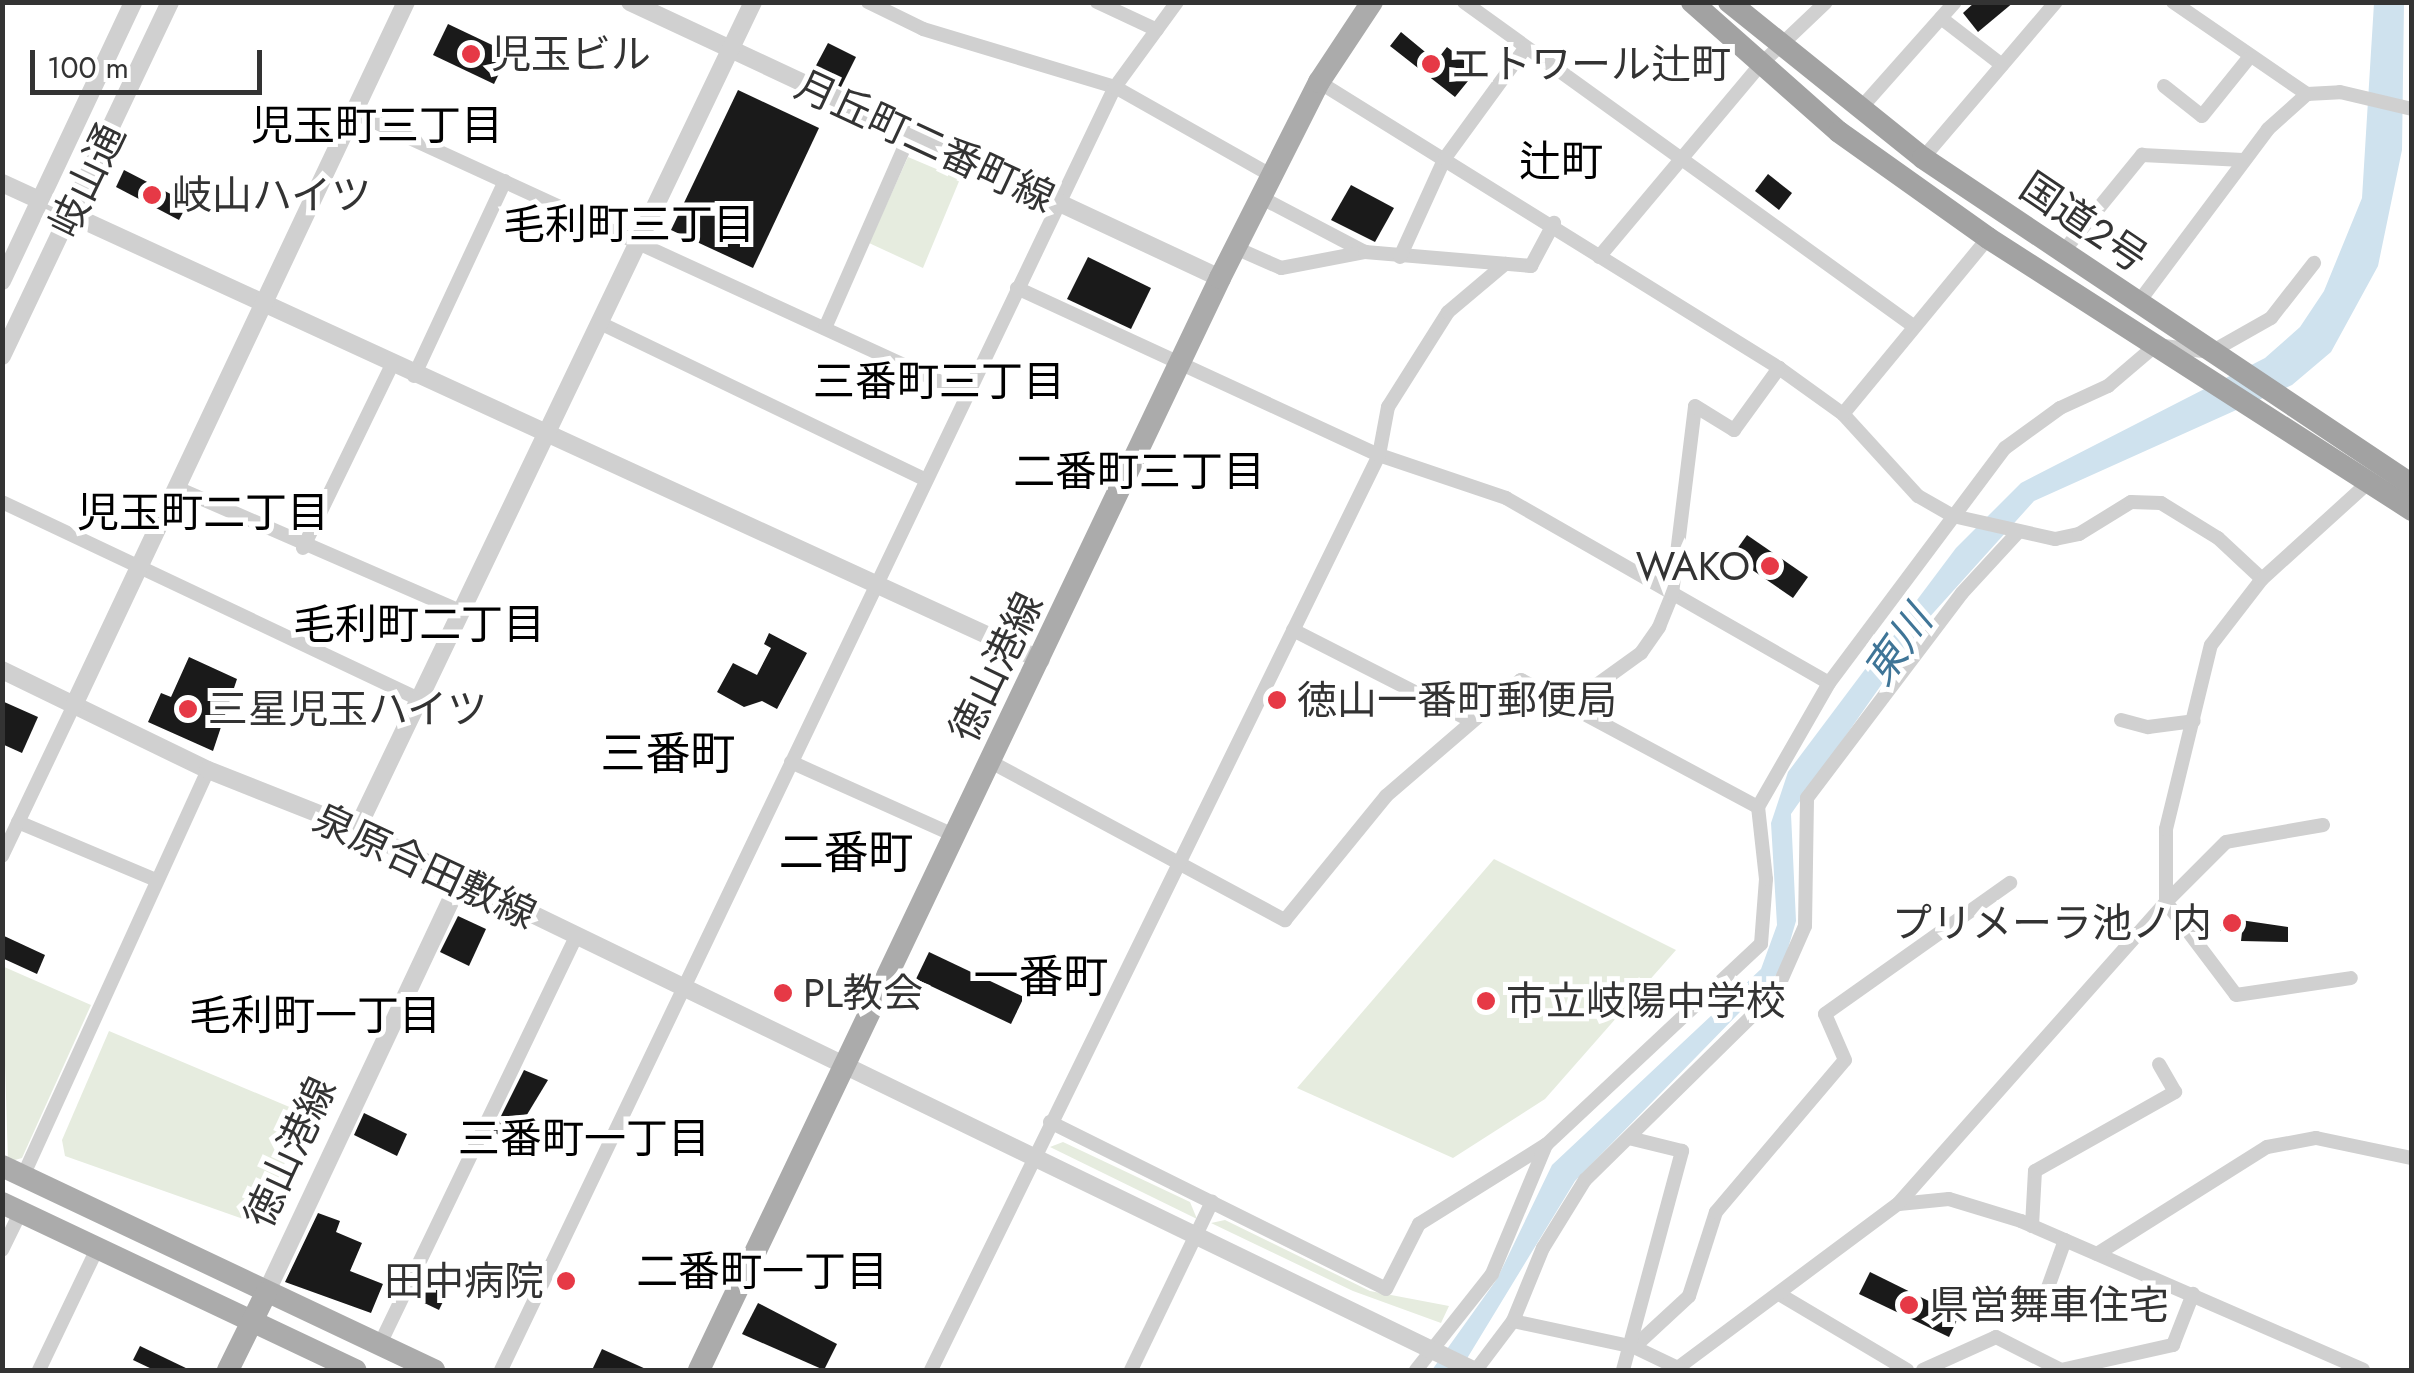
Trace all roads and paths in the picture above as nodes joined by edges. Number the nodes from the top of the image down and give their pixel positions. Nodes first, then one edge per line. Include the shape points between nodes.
1 (132, 2) edge
2 (170, 2) edge
3 (406, 2) edge
4 (630, 2) edge
5 (753, 2) edge
6 (868, 2) edge
7 (1097, 2) edge
8 (1177, 2) edge
9 (1372, 2) edge
10 (1464, 2) edge
11 (1692, 2) edge
12 (1728, 2) edge
13 (1826, 2) edge
14 (1956, 2) edge
15 (2056, 2) edge
16 (2172, 2) edge
17 (1941, 18) junction
18 (1157, 30) junction
19 (1526, 47) junction
20 (732, 50) junction
21 (1784, 50) junction
22 (2248, 59) junction
23 (1762, 63) junction
24 (2002, 65) junction
25 (1318, 82) junction
26 (2164, 86) dead end
27 (1115, 87) junction
28 (2307, 94) junction
29 (1860, 109) junction
30 (2412, 109) edge
31 (356, 113) junction
32 (909, 136) junction
33 (1446, 158) junction
34 (1922, 158) junction
35 (1680, 160) junction
36 (2243, 160) junction
37 (504, 182) junction
38 (2, 183) edge
39 (1267, 187) junction
40 (42, 201) junction
41 (1058, 204) junction
42 (72, 215) junction
43 (1554, 223) junction
44 (1988, 238) junction
45 (640, 240) junction
46 (1238, 249) junction
47 (1365, 252) junction
48 (2062, 253) junction
49 (1400, 257) junction
50 (1599, 257) junction
51 (1505, 264) junction
52 (2314, 264) dead end
53 (1220, 278) junction
54 (2, 281) edge
55 (1017, 288) junction
56 (2138, 303) junction
57 (261, 308) junction
58 (600, 322) junction
59 (1912, 325) junction
60 (824, 328) junction
61 (2156, 344) junction
62 (2210, 352) junction
63 (2, 356) edge
64 (1182, 365) junction
65 (392, 366) junction
66 (1779, 368) junction
67 (414, 376) junction
68 (967, 394) junction
69 (1843, 414) junction
70 (2300, 425) junction
71 (553, 430) junction
72 (1379, 454) junction
73 (926, 480) junction
74 (2369, 482) junction
75 (2412, 485) edge
76 (176, 488) junction
77 (2, 502) edge
78 (2412, 510) edge
79 (1953, 516) junction
80 (2018, 532) junction
81 (303, 548) junction
82 (136, 568) junction
83 (2262, 580) junction
84 (878, 584) junction
85 (1672, 594) junction
86 (462, 612) junction
87 (1293, 630) junction
88 (1041, 660) junction
89 (2, 670) edge
90 (1829, 683) junction
91 (418, 699) junction
92 (1573, 702) junction
93 (73, 707) junction
94 (1468, 719) junction
95 (2121, 720) dead end
96 (2194, 721) junction
97 (791, 762) junction
98 (992, 762) junction
99 (208, 770) junction
100 (1758, 806) junction
101 (18, 822) junction
102 (2323, 825) dead end
103 (357, 829) junction
104 (956, 836) junction
105 (2, 856) edge
106 (1182, 868) junction
107 (156, 880) junction
108 (460, 881) junction
109 (2010, 883) dead end
110 (2166, 902) junction
111 (575, 938) junction
112 (2351, 978) dead end
113 (682, 992) junction
114 (2160, 1064) dead end
115 (846, 1068) junction
116 (1050, 1122) junction
117 (1628, 1138) junction
118 (1547, 1144) junction
119 (2412, 1158) edge
120 (1032, 1160) junction
121 (13, 1171) edge
122 (1212, 1202) junction
123 (1898, 1204) junction
124 (12, 1207) edge
125 (2032, 1226) junction
126 (2065, 1240) junction
127 (1194, 1241) junction
128 (97, 1249) junction
129 (2, 1250) edge
130 (2098, 1254) junction
131 (266, 1292) junction
132 (1779, 1294) junction
133 (2193, 1294) junction
134 (2042, 1304) dead end
135 (1513, 1321) junction
136 (252, 1324) junction
137 (380, 1344) junction
138 (1634, 1347) junction
139 (1432, 1353) junction
140 (1680, 1369) edge
141 (38, 1370) edge
142 (228, 1370) edge
143 (356, 1370) edge
144 (434, 1370) edge
145 (501, 1370) edge
146 (698, 1370) edge
147 (931, 1370) edge
148 (1132, 1370) edge
149 (1416, 1370) edge
150 (1474, 1370) edge
151 (1623, 1370) edge
152 (1907, 1370) edge
153 (1923, 1370) edge
154 (2363, 1370) edge

1 - 40 street, 岐山通
2 - 42 street, 岐山通
3 - 31 street
4 - 20 street, 月丘町二番町線
5 - 20 street
6 - 27 street via 923,29
7 - 18 street
8 - 18 street
9 - 25 main road, 徳山港線
10 - 19 street
11 - 23 highway, 国道2号
12 - 21 highway, 国道2号
13 - 21 street
14 - 17 street
15 - 24 street
16 - 22 street
17 - 24 street
17 - 29 street
18 - 27 street
19 - 33 street
19 - 35 street
20 - 32 street, 月丘町二番町線
20 - 45 street
21 - 23 street
21 - 29 highway, 国道2号
22 - 26 street via 2202,116
22 - 28 street
23 - 35 street
23 - 44 highway, 国道2号 via 1839,132
24 - 34 street
25 - 33 street
25 - 39 main road, 徳山港線
27 - 39 street
27 - 41 street
28 - 30 street via 2340,92
28 - 36 street
29 - 34 highway, 国道2号
31 - 37 street
31 - 57 street
32 - 41 street, 月丘町二番町線
32 - 60 street
33 - 43 street
33 - 49 street
34 - 48 highway, 国道2号
35 - 50 street
35 - 59 street
36 - 48 street via 2142,154
36 - 56 street
37 - 45 street
37 - 67 street
38 - 40 street
39 - 46 main road, 徳山港線
39 - 47 street
40 - 42 street
40 - 54 street, 岐山通
41 - 53 street, 月丘町二番町線
41 - 55 street
42 - 57 street
42 - 63 street, 岐山通
43 - 50 street
43 - 51 street via 1532,266
44 - 59 street
44 - 61 highway, 国道2号
45 - 58 street
45 - 60 street
46 - 47 street via 1281,268
46 - 53 main road, 徳山港線
47 - 49 street
48 - 56 highway, 国道2号
49 - 51 street
50 - 66 street
51 - 72 street via 1448,312 1388,407
52 - 62 street via 2271,318
53 - 64 main road, 徳山港線
55 - 64 street
55 - 68 street
56 - 62 highway, 国道2号
57 - 65 street
57 - 76 street
58 - 71 street
58 - 73 street
59 - 69 street
60 - 68 street
61 - 62 street
61 - 70 highway, 国道2号
61 - 79 street via 2108,386 2023,432
62 - 70 highway, 国道2号
64 - 72 street
64 - 88 main road, 徳山港線
65 - 67 street
65 - 81 street
66 - 69 street
66 - 85 street via 1734,430 1695,406
67 - 71 street
68 - 73 street
69 - 79 street via 1918,496
70 - 74 highway, 国道2号
70 - 75 highway, 国道2号
71 - 84 street
71 - 86 street
72 - 85 street via 1506,498
72 - 87 street
73 - 84 street
74 - 78 highway, 国道2号
74 - 83 street
76 - 81 street
76 - 82 street
77 - 82 street
79 - 80 street
79 - 90 street
80 - 83 street via 2080,534 2131,502 2161,503 2218,538
80 - 117 street via 1962,593 1807,798 1805,926 1785,978
81 - 86 street
82 - 91 street
82 - 93 street
83 - 96 street via 2211,645
84 - 88 street
84 - 97 street
85 - 90 street
85 - 92 street via 1641,653
86 - 91 street
87 - 94 street
87 - 106 street
88 - 98 main road, 徳山港線
89 - 93 street, 泉原合田敷線
90 - 100 street
91 - 103 street
92 - 94 street via 1521,680
92 - 100 street
93 - 99 street, 泉原合田敷線
93 - 101 street
94 - 106 street via 1386,796 1285,920
95 - 96 street via 2148,728
96 - 110 street via 2166,829
97 - 104 street
97 - 113 street
98 - 104 main road, 徳山港線
98 - 106 street
99 - 103 street, 泉原合田敷線
99 - 107 street
100 - 118 street via 1766,879 1761,944
101 - 105 street
101 - 107 street
102 - 110 street via 2226,842
103 - 108 street, 泉原合田敷線
104 - 115 main road, 徳山港線
106 - 116 street
107 - 121 street
108 - 111 street, 泉原合田敷線
108 - 131 street, 徳山港線
109 - 138 street via 1825,1014 1844,1060 1716,1212 1689,1296
110 - 112 street via 2236,996
110 - 123 street
111 - 113 street, 泉原合田敷線
111 - 137 street
113 - 115 street, 泉原合田敷線
113 - 145 street
114 - 125 street via 2175,1092 2035,1170
115 - 120 street, 泉原合田敷線
115 - 146 main road, 徳山港線
116 - 120 street
116 - 122 street
117 - 135 street via 1569,1202
117 - 138 street via 1682,1151
118 - 122 street via 1419,1224 1386,1289
118 - 139 street via 1492,1274
119 - 130 street via 2316,1138 2267,1147
120 - 127 street, 泉原合田敷線
120 - 147 street
121 - 131 main road
122 - 127 street
123 - 125 street via 1950,1199
123 - 132 street
124 - 128 main road
124 - 129 street
125 - 126 street
126 - 130 street
126 - 134 street
127 - 139 street, 泉原合田敷線
127 - 148 street
128 - 136 main road
128 - 141 street
130 - 133 street
131 - 136 main road, 徳山港線
131 - 137 main road, 徳山港線
132 - 140 street
132 - 152 street
133 - 153 street via 2173,1345 2061,1370 1996,1337
133 - 154 street
135 - 138 street
135 - 150 street
136 - 142 main road, 徳山港線
136 - 143 main road
137 - 144 main road, 徳山港線
138 - 140 street
138 - 151 street
139 - 149 street
139 - 150 street, 泉原合田敷線

